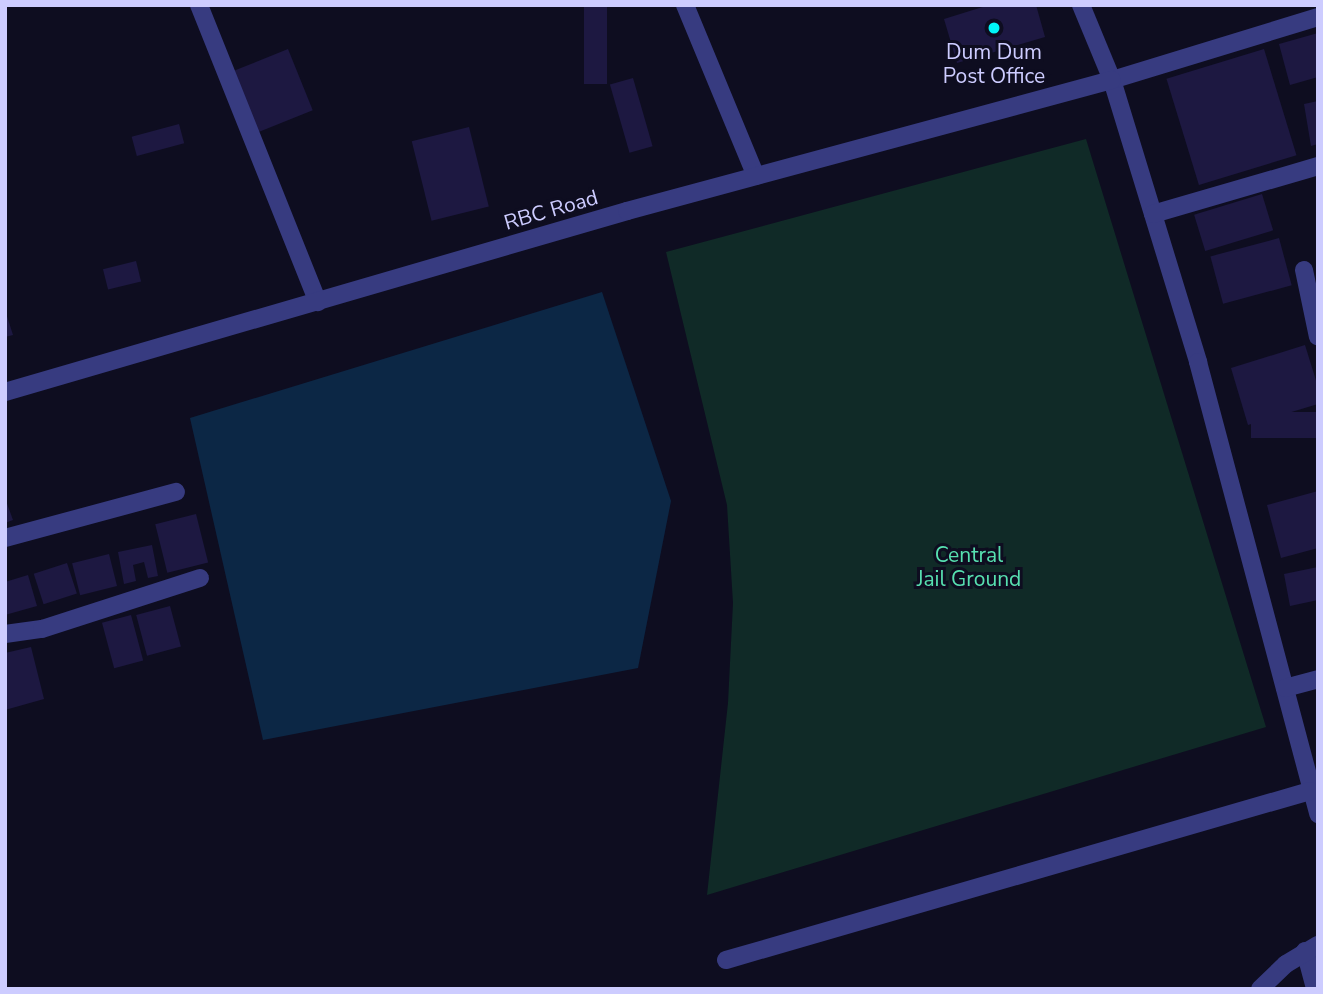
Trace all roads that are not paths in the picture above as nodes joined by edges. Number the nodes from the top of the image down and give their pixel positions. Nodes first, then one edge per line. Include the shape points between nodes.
1 (199, 5) edge
2 (685, 5) edge
3 (1081, 5) edge
4 (1318, 17) edge
5 (1112, 80) junction
6 (1318, 166) edge
7 (755, 176) junction
8 (1153, 214) junction
9 (1304, 271) dead end
10 (318, 302) junction
11 (1318, 337) edge
12 (5, 392) edge
13 (176, 492) dead end
14 (5, 538) edge
15 (200, 578) dead end
16 (5, 634) edge
17 (1318, 680) edge
18 (1285, 688) junction
19 (1310, 791) junction
20 (1318, 814) edge
21 (1311, 948) edge
22 (726, 960) dead end
23 (1259, 989) edge
24 (1315, 989) edge

1 - 10 street
2 - 7 street
3 - 5 street
4 - 5 street, RBC Road
5 - 7 street, RBC Road
5 - 8 street
6 - 8 street
7 - 10 street, RBC Road
8 - 18 street
9 - 11 street
10 - 12 street, RBC Road
13 - 14 street
15 - 16 street via 42,629
17 - 18 street
18 - 19 street
19 - 20 street
19 - 22 street
21 - 23 street
21 - 24 street

